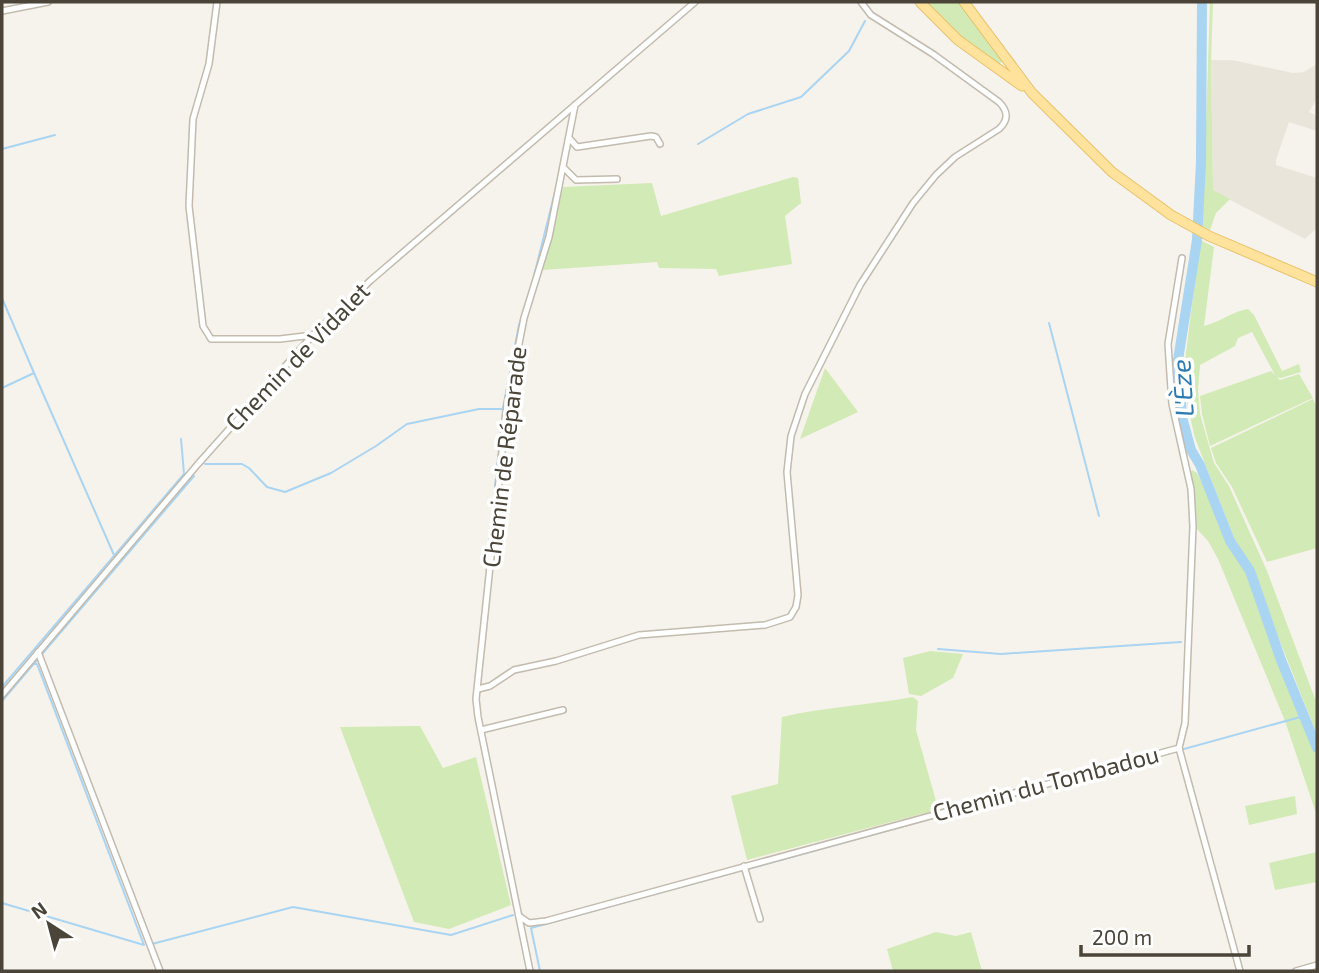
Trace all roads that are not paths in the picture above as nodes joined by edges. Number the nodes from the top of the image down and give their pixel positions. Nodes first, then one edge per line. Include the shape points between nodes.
1 (48, 2) edge
2 (217, 2) edge
3 (695, 2) edge
4 (861, 2) edge
5 (920, 2) edge
6 (964, 2) edge
7 (2, 11) edge
8 (1032, 93) junction
9 (575, 105) junction
10 (569, 138) junction
11 (660, 144) dead end
12 (563, 167) junction
13 (617, 179) dead end
14 (1182, 258) dead end
15 (1317, 282) edge
16 (313, 335) junction
17 (38, 652) junction
18 (478, 689) junction
19 (2, 695) edge
20 (563, 710) dead end
21 (481, 730) junction
22 (1179, 748) junction
23 (744, 866) junction
24 (519, 916) junction
25 (760, 919) dead end
26 (1317, 965) edge
27 (160, 971) edge
28 (530, 971) edge
29 (1240, 971) edge
30 (1296, 971) edge

1 - 7 street
2 - 16 street via 209,64 193,119 188,206 203,326 211,339
3 - 9 street, Chemin de Vidalet
4 - 18 street via 871,15 997,101 1006,117 1004,124 948,164 912,203 860,285 805,394 791,436 787,472 796,607 790,617 765,625 639,635 514,670
5 - 8 main road via 958,40
6 - 8 main road
8 - 15 main road via 1093,155 1143,196 1229,246
9 - 10 street, Chemin de Réparade
9 - 16 street, Chemin de Vidalet
10 - 11 street via 577,147 651,136
10 - 12 street, Chemin de Réparade
12 - 13 street via 576,180
12 - 18 street, Chemin de Réparade via 507,405
14 - 22 street, Chemin du Tombadou via 1168,344 1172,404 1191,489 1193,526 1185,723
16 - 17 street, Chemin de Vidalet
17 - 19 street, Chemin de Vidalet
17 - 27 street
18 - 21 street, Chemin de Réparade
20 - 21 street
21 - 24 street, Chemin de Réparade
22 - 23 street, Chemin du Tombadou
22 - 29 street
23 - 24 street, Chemin du Tombadou via 546,921 529,923
23 - 25 street
24 - 28 street, Chemin de Réparade
26 - 30 street

